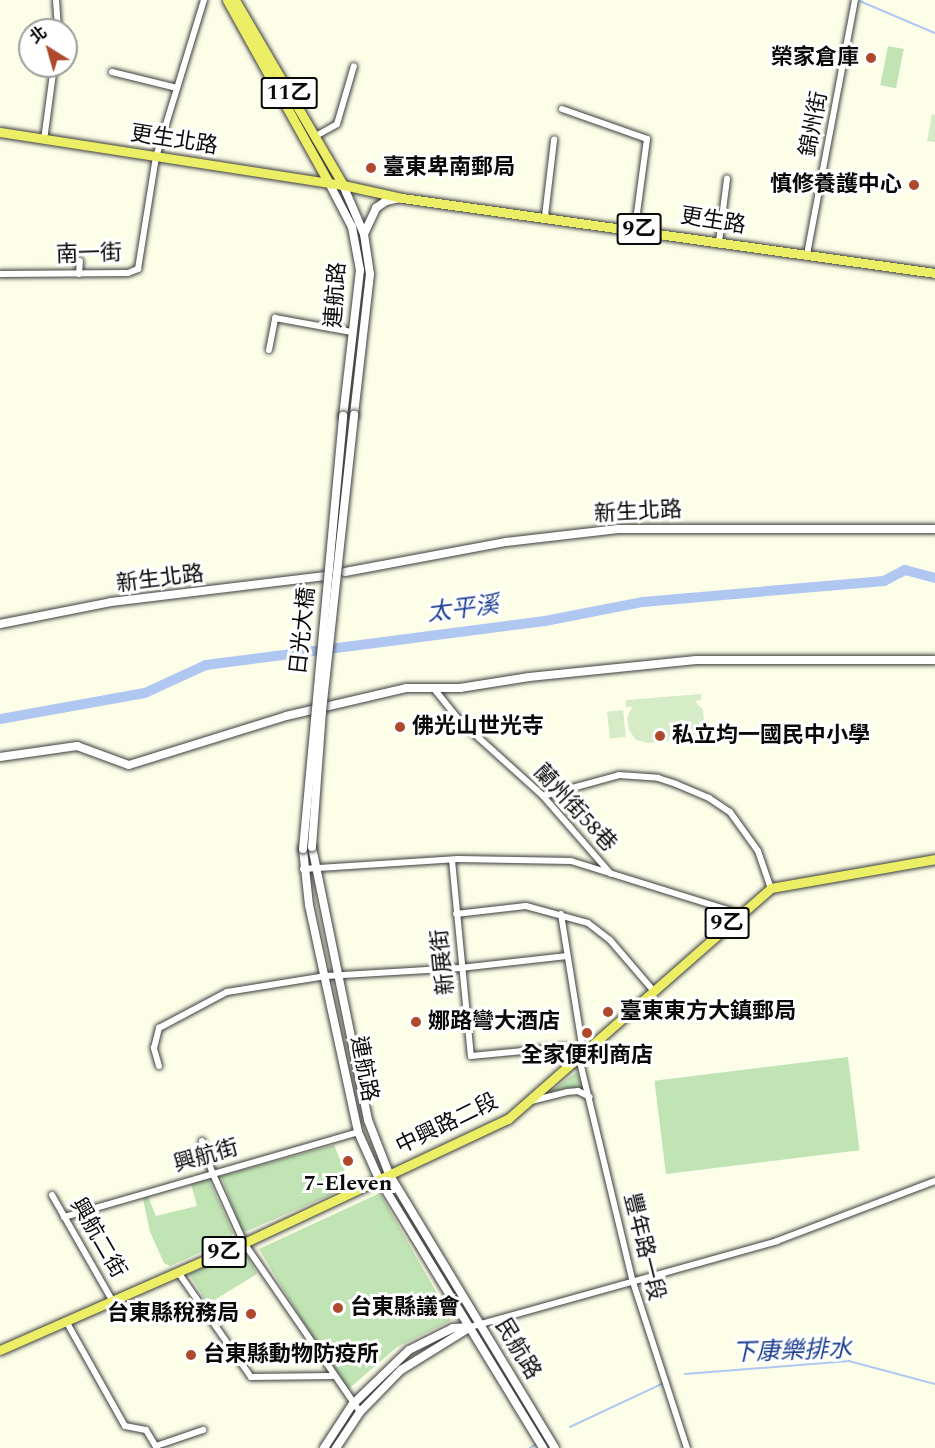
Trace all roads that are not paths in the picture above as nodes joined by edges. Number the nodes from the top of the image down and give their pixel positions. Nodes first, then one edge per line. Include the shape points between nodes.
1 (56, 0) edge
2 (204, 0) edge
3 (227, 0) edge
4 (235, 0) edge
5 (855, 0) edge
6 (57, 18) edge
7 (354, 66) dead end
8 (112, 72) dead end
9 (52, 78) edge
10 (177, 88) junction
11 (562, 109) dead end
12 (0, 132) edge
13 (314, 137) junction
14 (44, 140) junction
15 (554, 140) dead end
16 (156, 157) junction
17 (727, 179) dead end
18 (329, 183) junction
19 (343, 185) junction
20 (402, 198) junction
21 (545, 216) junction
22 (635, 228) junction
23 (364, 234) junction
24 (719, 242) junction
25 (807, 254) junction
26 (80, 261) dead end
27 (935, 273) edge
28 (0, 274) edge
29 (79, 274) junction
30 (358, 281) junction
31 (369, 284) junction
32 (352, 332) junction
33 (269, 350) dead end
34 (354, 415) joint
35 (343, 416) joint
36 (935, 529) edge
37 (345, 572) dead end
38 (325, 576) dead end
39 (0, 624) edge
40 (935, 660) edge
41 (435, 690) junction
42 (0, 757) edge
43 (543, 796) junction
44 (312, 847) joint
45 (303, 849) joint
46 (935, 859) edge
47 (452, 860) junction
48 (303, 869) junction
49 (315, 870) junction
50 (611, 874) junction
51 (771, 888) junction
52 (738, 913) junction
53 (456, 914) junction
54 (561, 915) junction
55 (566, 956) junction
56 (461, 968) junction
57 (326, 976) junction
58 (338, 976) junction
59 (652, 989) junction
60 (583, 1051) junction
61 (356, 1061) junction
62 (344, 1063) junction
63 (159, 1066) dead end
64 (590, 1097) junction
65 (528, 1102) junction
66 (358, 1132) junction
67 (202, 1142) dead end
68 (212, 1172) junction
69 (389, 1174) junction
70 (379, 1179) junction
71 (935, 1181) edge
72 (52, 1195) dead end
73 (64, 1217) junction
74 (244, 1244) junction
75 (448, 1270) joint
76 (178, 1272) junction
77 (438, 1277) joint
78 (632, 1279) junction
79 (112, 1300) junction
80 (66, 1321) junction
81 (481, 1322) junction
82 (470, 1328) junction
83 (0, 1350) edge
84 (332, 1376) junction
85 (352, 1405) junction
86 (360, 1412) junction
87 (203, 1430) dead end
88 (157, 1447) edge
89 (324, 1448) edge
90 (336, 1448) edge
91 (543, 1448) edge
92 (555, 1448) edge
93 (687, 1448) edge

1 - 6 street
2 - 10 street
3 - 18 main road, 11乙
4 - 13 main road, 11乙
5 - 25 street, 錦州街
7 - 13 street via 337,124
8 - 10 street
9 - 14 street
10 - 16 street
11 - 22 street via 647,139
12 - 14 main road, 更生北路 / 9乙
13 - 19 main road, 11乙
14 - 16 main road, 更生北路 / 9乙
15 - 21 street
16 - 18 main road, 更生北路 / 9乙
16 - 29 street, 南一街 via 138,269 128,273
17 - 24 street
18 - 19 main road, 更生北路 / 9乙
18 - 30 street, 連航路 via 352,227
19 - 20 main road, 更生路 / 9乙
19 - 23 street, 連航路
20 - 21 main road, 更生路 / 9乙
20 - 23 street via 376,208
21 - 22 main road, 更生路 / 9乙
22 - 24 main road, 更生路 / 9乙
23 - 31 street, 連航路
24 - 25 main road, 更生路 / 9乙
25 - 27 main road, 更生路 / 9乙
26 - 29 street
28 - 29 street, 南一街
30 - 31 street
30 - 32 street, 連航路
31 - 34 street, 連航路
32 - 33 street via 275,318
32 - 35 street, 連航路
34 - 44 street, 日光大橋, bridge via 321,721
35 - 45 street, 日光大橋, bridge
36 - 37 street, 新生北路 via 618,529 506,542
38 - 39 street, 新生北路 via 111,602
40 - 41 street via 696,660
41 - 42 street via 406,688 339,702 129,765 77,746
41 - 43 street, 蘭州街58巷 via 459,720
43 - 50 street, 蘭州街58巷
43 - 51 street via 619,775 658,778 676,784 730,812 758,851
44 - 49 street, 連航路
45 - 48 street, 連航路
46 - 51 main road, 中興路二段 / 9乙
47 - 49 street
47 - 50 street via 556,859
47 - 53 street, 新展街
48 - 49 street
48 - 57 street, 連航路
49 - 58 street, 連航路
50 - 52 street
51 - 52 main road, 中興路二段 / 9乙
52 - 59 main road, 中興路二段 / 9乙
53 - 54 street via 512,906
53 - 56 street, 新展街
54 - 55 street, 豐年路一段
54 - 59 street via 588,923 610,940
55 - 56 street
55 - 60 street, 豐年路一段
56 - 58 street
56 - 60 street, 新展街 via 471,1056 565,1047
57 - 58 street
57 - 62 street, 連航路
57 - 63 street via 227,992 202,1002 159,1028 154,1047
58 - 61 street, 連航路
59 - 60 main road, 中興路二段 / 9乙
60 - 64 street, 豐年路一段 via 580,1062
60 - 65 main road, 中興路二段 / 9乙
61 - 62 street
61 - 69 street, 連航路 via 368,1120
62 - 66 street, 連航路
64 - 65 street via 578,1091
64 - 78 street, 豐年路一段
65 - 69 main road, 中興路二段 / 9乙 via 478,1135
66 - 68 street, 興航街
66 - 70 street, 連航路
67 - 68 street
68 - 73 street, 興航街
68 - 74 street
69 - 70 main road, 中興路二段 / 9乙
69 - 75 street, 連航路
70 - 74 main road, 中興路二段 / 9乙
70 - 77 street, 連航路
71 - 78 street via 777,1241
72 - 73 street, 興航二街
73 - 79 street, 興航二街
74 - 76 main road, 中興路二段 / 9乙
74 - 84 street
75 - 81 street, 民航路
76 - 79 main road, 中興路二段 / 9乙
76 - 84 street via 251,1377
77 - 82 street, 民航路
78 - 81 street
78 - 93 street, 豐年路一段
79 - 80 main road, 中興路二段 / 9乙
80 - 83 main road, 9乙
80 - 88 street via 125,1426 146,1430
81 - 82 street
81 - 92 street, 民航路
82 - 85 street via 453,1328 409,1350
82 - 86 street via 401,1370
82 - 91 street, 民航路
84 - 85 street
85 - 86 street
85 - 89 street
86 - 90 street
87 - 88 street

